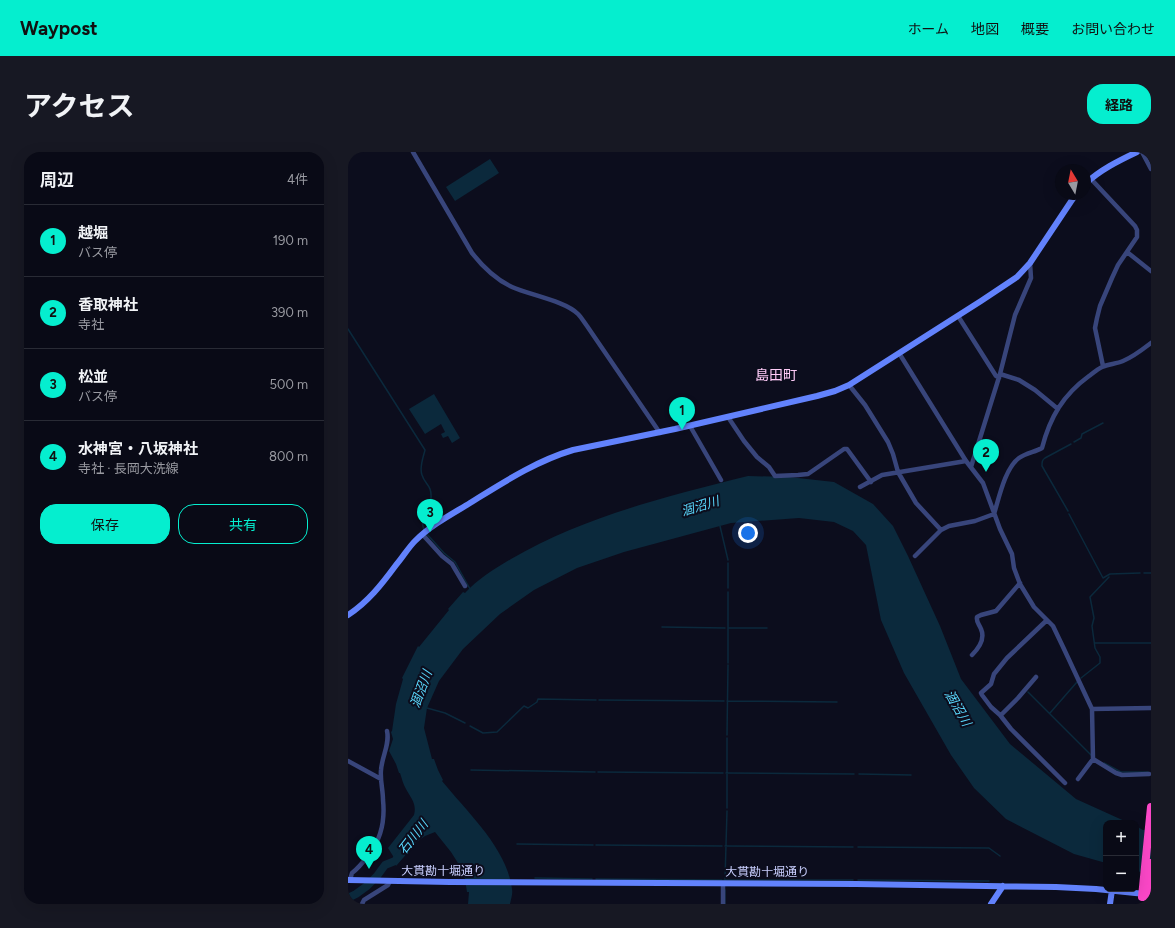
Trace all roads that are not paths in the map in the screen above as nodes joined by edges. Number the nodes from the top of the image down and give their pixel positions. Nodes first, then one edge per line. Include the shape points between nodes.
1 (413, 152) edge
2 (1142, 152) edge
3 (1134, 153) edge
4 (1151, 169) edge
5 (1091, 179) joint
6 (1072, 200) edge
7 (1127, 252) junction
8 (1030, 263) junction
9 (1151, 271) edge
10 (958, 316) junction
11 (1151, 344) edge
12 (899, 353) junction
13 (1103, 366) junction
14 (999, 376) junction
15 (849, 385) junction
16 (1058, 409) junction
17 (728, 417) junction
18 (690, 426) junction
19 (660, 433) junction
20 (966, 461) junction
21 (971, 467) junction
22 (898, 472) junction
23 (721, 480) dead end
24 (871, 482) junction
25 (860, 487) dead end
26 (994, 514) junction
27 (941, 530) junction
28 (423, 535) junction
29 (915, 556) dead end
30 (1020, 582) junction
31 (465, 586) dead end
32 (348, 615) edge
33 (1047, 620) junction
34 (972, 655) dead end
35 (1036, 676) dead end
36 (1151, 708) edge
37 (1092, 709) junction
38 (1000, 715) junction
39 (387, 731) dead end
40 (1093, 759) junction
41 (348, 761) edge
42 (1149, 774) dead end
43 (1078, 778) dead end
44 (381, 779) junction
45 (1065, 783) dead end
46 (1151, 807) edge
47 (1151, 863) edge
48 (350, 880) edge
49 (390, 881) junction
50 (723, 883) junction
51 (1003, 886) junction
52 (1103, 889) edge
53 (1112, 892) edge
54 (1122, 892) edge
55 (1147, 897) edge
56 (362, 904) edge
57 (723, 904) edge
58 (991, 904) edge
59 (1110, 904) edge

1 - 19 street via 479,262 494,277 561,304 578,314
2 - 4 street
3 - 5 street via 1105,168
5 - 7 street via 1134,226 1137,237
6 - 8 street
7 - 9 street
7 - 13 street via 1112,278 1097,318 1095,328
8 - 10 street via 1011,282
8 - 14 street via 1031,278 1016,315
10 - 12 street
10 - 14 street via 996,376
11 - 13 street via 1128,359
12 - 15 street
12 - 20 street
13 - 16 street via 1075,387
14 - 16 street via 1019,380
14 - 21 street
15 - 17 street via 827,394
15 - 22 street via 888,442
16 - 26 street via 1047,430 1042,448 1019,458 1009,471
17 - 18 street
17 - 24 street via 744,441 775,476 808,474 847,449
18 - 19 street
18 - 23 street
19 - 28 street via 573,450 536,464 449,516
20 - 21 street
20 - 22 street
21 - 26 street via 983,483
22 - 24 street via 882,475
22 - 27 street via 916,503
24 - 25 street
26 - 27 street
26 - 30 street via 1012,554
27 - 29 street
28 - 31 street via 452,564
28 - 32 street via 410,546 364,604
30 - 33 street via 1034,608
30 - 34 street via 996,612 977,617 982,635 979,647
33 - 37 street via 1053,626
33 - 38 street via 1007,658 994,674 991,684 981,693
35 - 38 street
36 - 37 street
37 - 40 street
38 - 45 street
39 - 44 street via 389,738 384,753
40 - 42 street via 1122,775
40 - 43 street
41 - 44 street
44 - 48 street via 384,808 382,830 374,848 360,868 352,873
46 - 55 highway, bridge
47 - 55 highway, bridge
48 - 49 street, 大貫勘十堀通り
49 - 50 street, 大貫勘十堀通り
49 - 56 street
50 - 51 street, 大貫勘十堀通り
50 - 57 street
51 - 52 street, 大貫勘十堀通り
51 - 58 street
53 - 59 street
54 - 55 street, 大貫勘十堀通り

